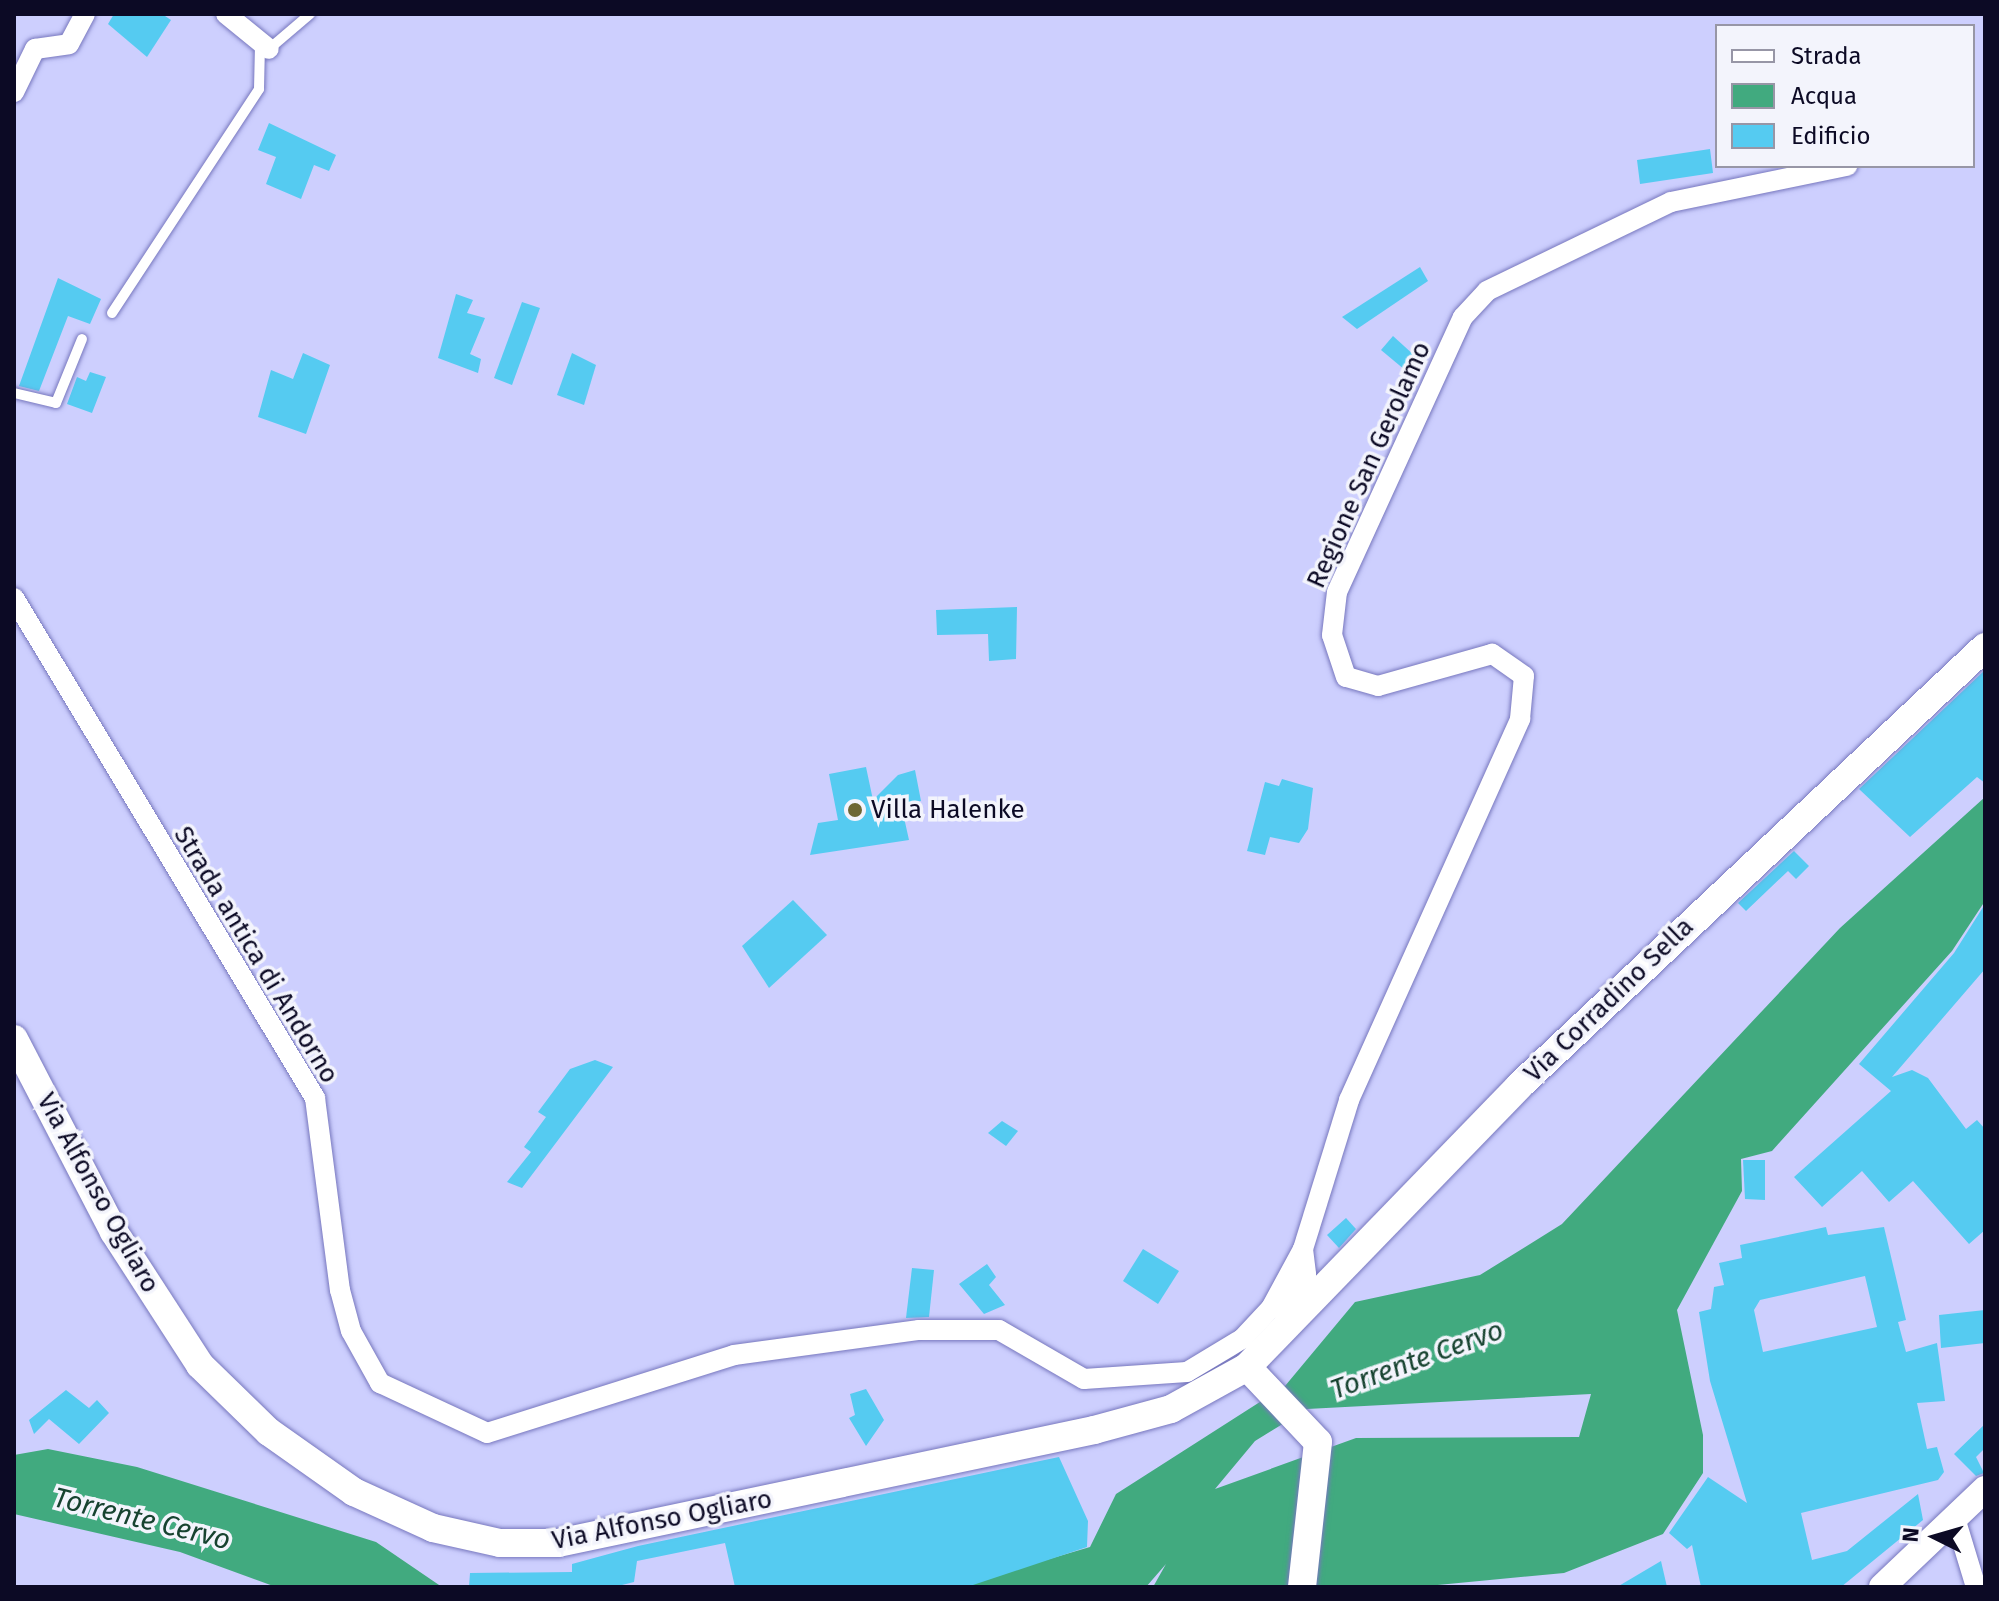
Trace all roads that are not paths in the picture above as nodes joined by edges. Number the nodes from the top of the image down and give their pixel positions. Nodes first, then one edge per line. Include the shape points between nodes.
1 (85, 14) edge
2 (226, 14) edge
3 (310, 14) edge
4 (264, 45) junction
5 (14, 92) edge
6 (1837, 168) edge
7 (112, 313) dead end
8 (82, 339) dead end
9 (14, 393) edge
10 (14, 598) edge
11 (1985, 647) edge
12 (14, 1039) edge
13 (1298, 1255) junction
14 (1268, 1346) junction
15 (1254, 1373) junction
16 (1985, 1489) edge
17 (1955, 1518) junction
18 (1302, 1587) edge
19 (1882, 1587) edge
20 (1976, 1587) edge

1 - 5 street via 69,44 35,49
2 - 4 street
3 - 4 lane
4 - 7 lane via 259,89
6 - 13 street, Regione San Gerolamo via 1671,202 1487,291 1463,317 1337,592 1332,635 1346,677 1378,686 1492,654 1524,676 1520,719 1349,1100
8 - 9 lane via 56,403
10 - 13 street, Strada antica di Andorno via 315,1098 351,1331 380,1383 465,1427 509,1430 636,1380 734,1355 919,1330 999,1330 1084,1379 1187,1372 1242,1339 1271,1308
11 - 14 main road, Via Corradino Sella via 1519,1086
12 - 15 main road, Via Alfonso Ogliaro via 114,1232 200,1365 269,1432 329,1475 433,1528 500,1543 558,1543 1094,1430 1171,1409
13 - 14 street via 1306,1275
14 - 15 main road, Via Corradino Sella
15 - 18 main road via 1311,1428 1318,1460
16 - 17 street
17 - 19 street
17 - 20 street

